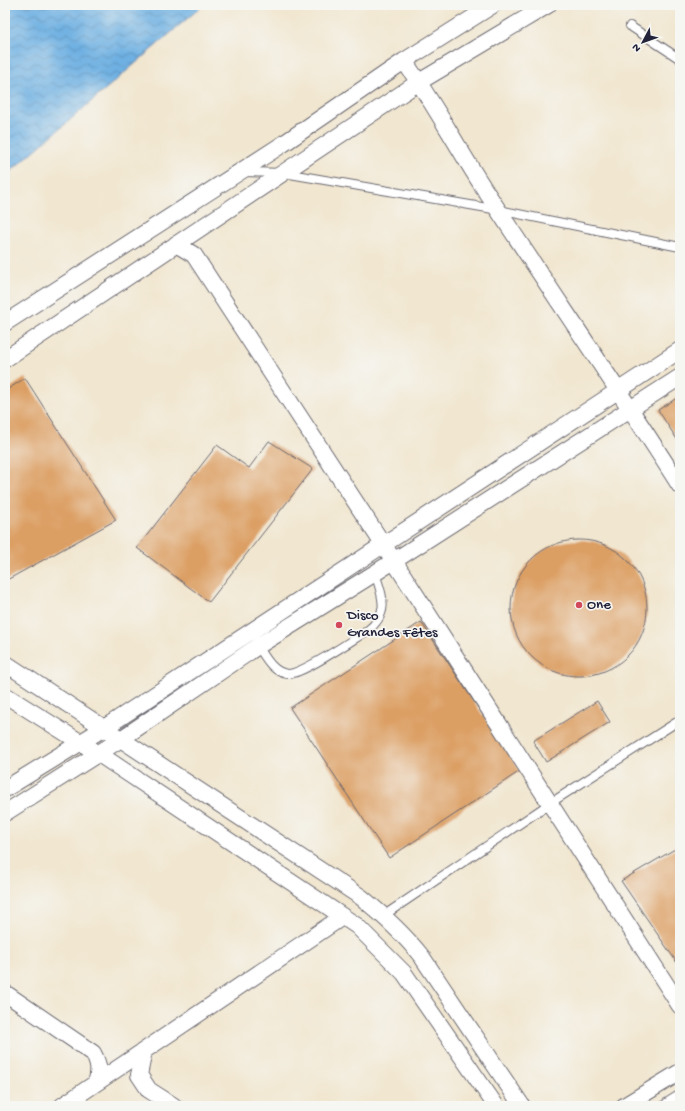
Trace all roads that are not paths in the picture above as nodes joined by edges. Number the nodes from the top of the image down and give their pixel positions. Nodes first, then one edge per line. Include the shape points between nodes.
1 (493, 5) edge
2 (548, 5) edge
3 (630, 26) dead end
4 (680, 59) edge
5 (404, 61) junction
6 (419, 82) junction
7 (240, 172) junction
8 (284, 172) junction
9 (499, 210) junction
10 (176, 244) junction
11 (680, 247) edge
12 (5, 322) edge
13 (680, 350) edge
14 (5, 359) edge
15 (680, 377) edge
16 (618, 390) junction
17 (631, 408) junction
18 (680, 486) edge
19 (382, 546) junction
20 (394, 561) junction
21 (375, 573) junction
22 (258, 646) junction
23 (5, 663) edge
24 (5, 695) edge
25 (680, 720) edge
26 (104, 728) junction
27 (121, 739) junction
28 (80, 742) junction
29 (99, 754) junction
30 (5, 789) edge
31 (549, 804) junction
32 (5, 813) edge
33 (384, 916) junction
34 (342, 917) junction
35 (5, 992) edge
36 (680, 1006) edge
37 (144, 1051) junction
38 (680, 1072) edge
39 (96, 1083) junction
40 (680, 1099) edge
41 (62, 1106) edge
42 (174, 1106) edge
43 (496, 1106) edge
44 (522, 1106) edge
45 (624, 1106) edge
46 (669, 1106) edge

1 - 5 street
2 - 6 street
3 - 4 lane
5 - 6 street
5 - 7 street
6 - 8 street
6 - 9 street
7 - 8 lane
7 - 12 street
8 - 9 lane
8 - 10 street
9 - 11 lane
9 - 16 street
10 - 14 street
10 - 19 street via 194,255
13 - 16 street
15 - 17 street
16 - 17 street
16 - 19 street
17 - 18 street
17 - 20 street
19 - 20 street
19 - 26 street
20 - 21 street
20 - 31 street
21 - 22 street
21 - 22 lane via 383,608 375,624 366,631 303,670 289,674 268,663
22 - 27 street
23 - 26 street
24 - 28 street
25 - 31 lane
26 - 27 street
26 - 28 street
27 - 29 street
27 - 33 street via 360,897
28 - 29 street
28 - 30 street
29 - 32 street
29 - 34 street
31 - 33 lane
31 - 36 street
33 - 44 street via 410,941 422,957
34 - 37 street
34 - 43 street via 357,926 404,973
35 - 39 street via 93,1053 99,1064
37 - 39 street
37 - 42 street via 139,1075 149,1090
38 - 45 street
39 - 41 street
40 - 46 street

